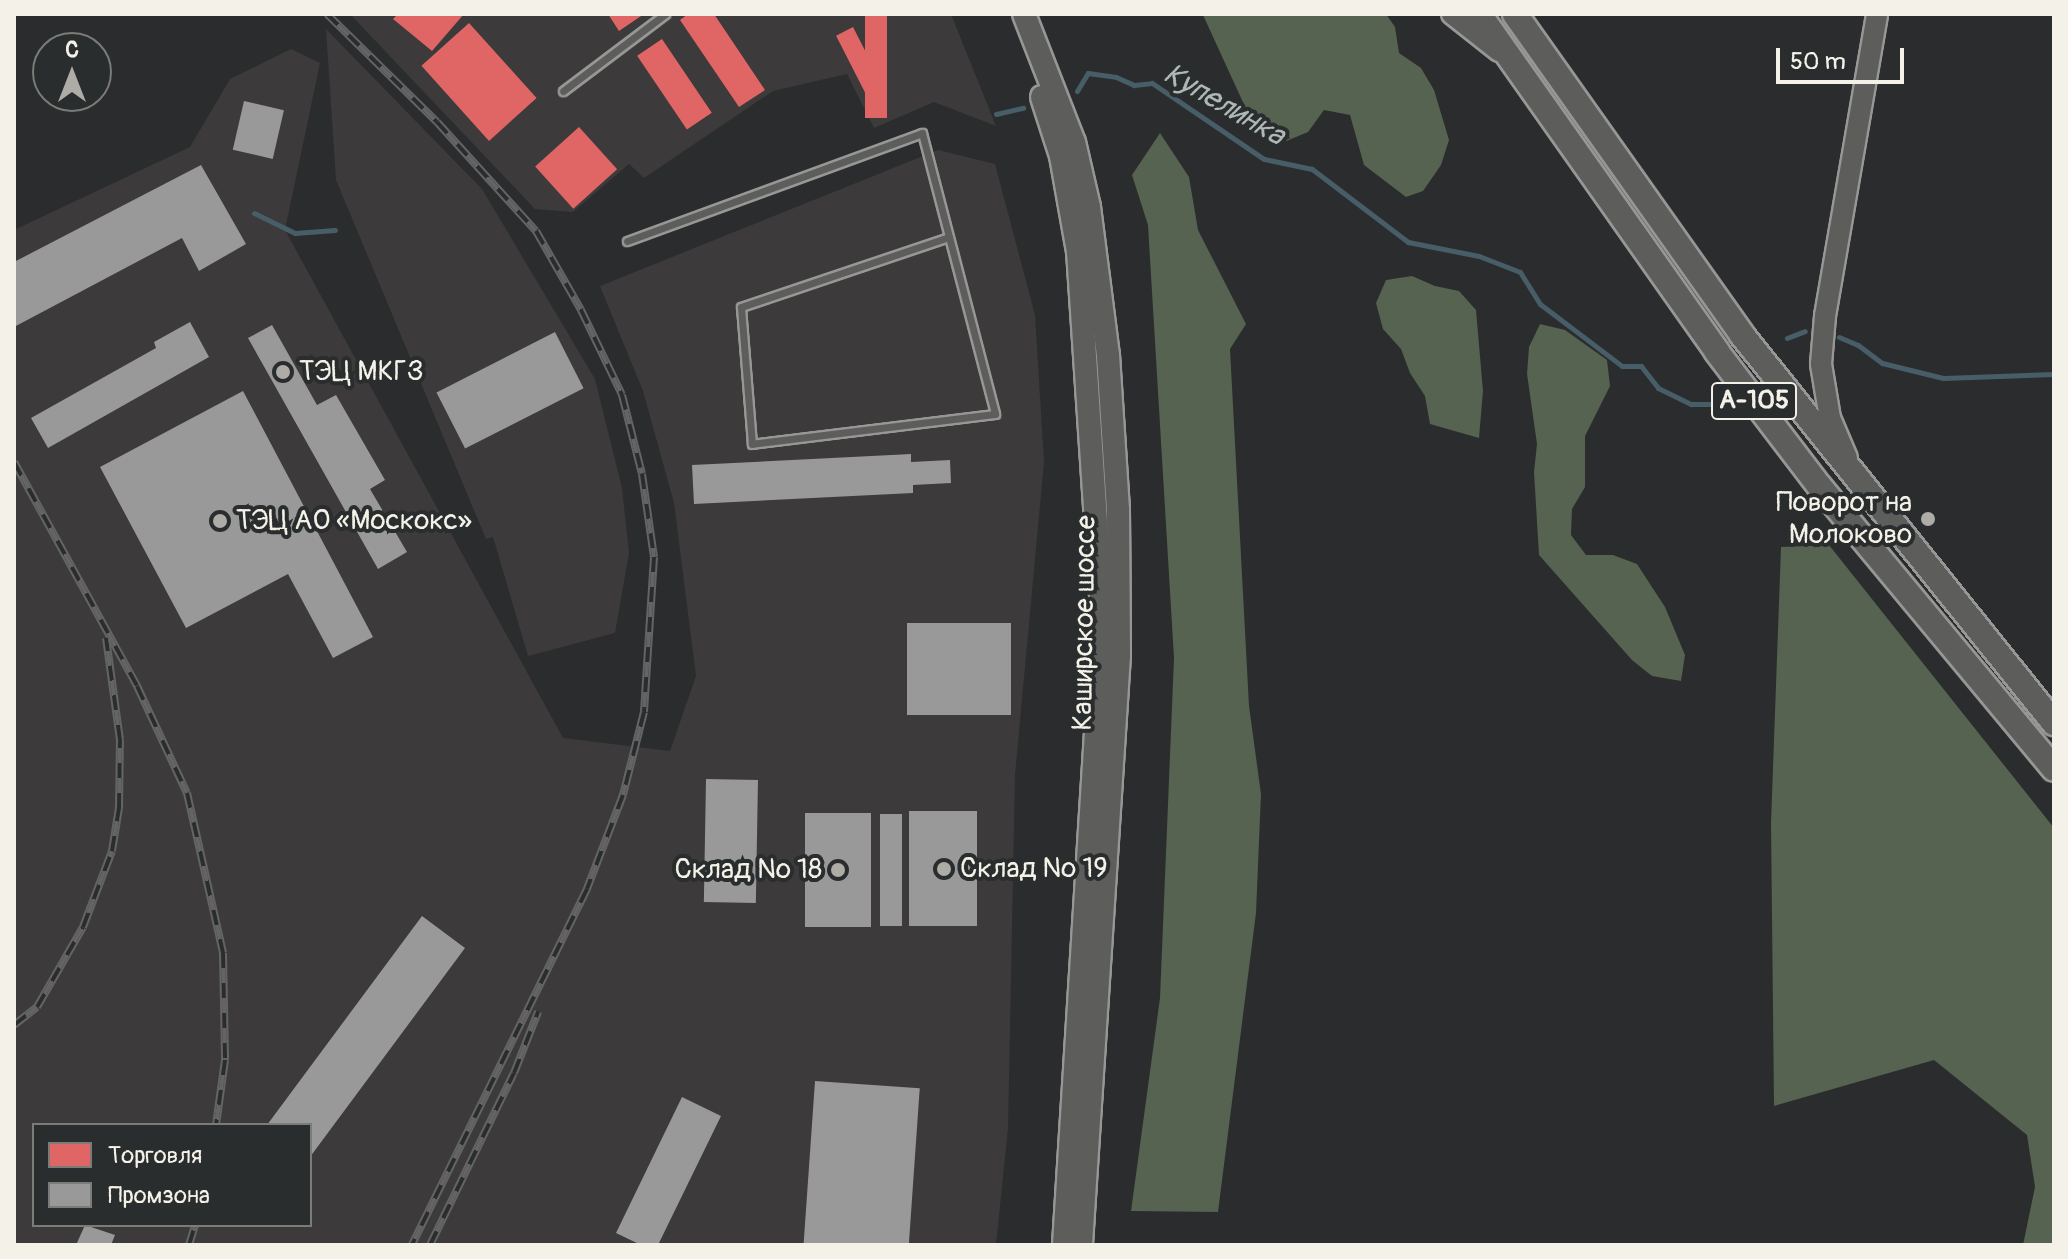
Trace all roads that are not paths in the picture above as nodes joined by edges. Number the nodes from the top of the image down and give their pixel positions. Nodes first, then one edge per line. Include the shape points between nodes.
1 (665, 14) edge
2 (1009, 14) edge
3 (1024, 14) edge
4 (1036, 14) edge
5 (1452, 14) edge
6 (1479, 14) edge
7 (1515, 14) edge
8 (1877, 14) edge
9 (1040, 49) junction
10 (1512, 61) junction
11 (563, 91) dead end
12 (949, 237) junction
13 (627, 241) dead end
14 (1860, 487) junction
15 (2054, 723) edge
16 (2054, 769) edge
17 (1064, 1245) edge
18 (1081, 1245) edge

1 - 11 lane
2 - 17 main road, Каширское шоссе via 1048,112 1071,200 1101,593
3 - 9 main road, Каширское шоссе
4 - 9 main road
5 - 10 main road
6 - 10 highway, А-105
7 - 14 highway, А-105 via 1742,335
8 - 14 main road via 1821,364 1830,418
9 - 18 main road, Каширское шоссе via 1074,142 1093,230 1118,510 1119,655
10 - 16 highway, А-105 via 1717,352 1820,487
12 - 12 lane via 995,414 752,444 741,307
12 - 13 lane via 922,133
14 - 15 highway, А-105

